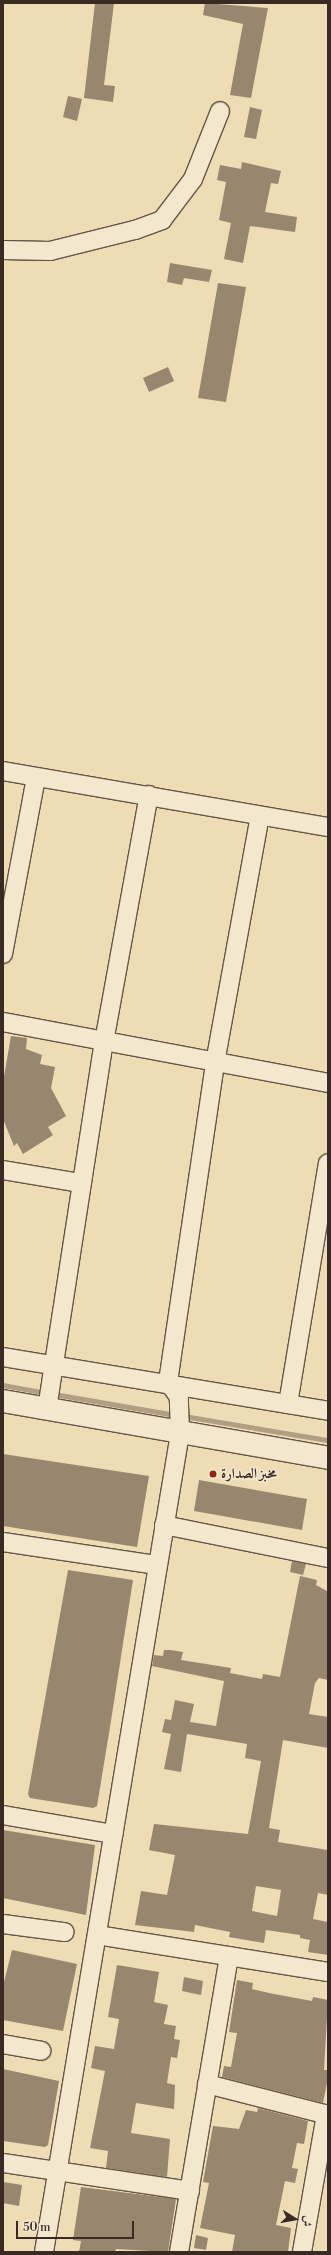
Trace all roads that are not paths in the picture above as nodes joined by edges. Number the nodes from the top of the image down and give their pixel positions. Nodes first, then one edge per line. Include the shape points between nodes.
1 (220, 111) dead end
2 (3, 250) edge
3 (3, 771) edge
4 (36, 778) junction
5 (149, 795) junction
6 (260, 816) junction
7 (328, 827) edge
8 (3, 954) edge
9 (3, 1022) edge
10 (104, 1042) junction
11 (215, 1063) junction
12 (328, 1083) edge
13 (328, 1163) edge
14 (3, 1170) edge
15 (81, 1183) junction
16 (3, 1357) edge
17 (54, 1366) junction
18 (168, 1382) junction
19 (49, 1399) junction
20 (3, 1401) edge
21 (288, 1404) junction
22 (328, 1411) edge
23 (180, 1422) junction
24 (328, 1458) edge
25 (164, 1525) junction
26 (3, 1542) edge
27 (328, 1558) edge
28 (157, 1565) junction
29 (3, 1815) edge
30 (113, 1834) junction
31 (3, 1924) edge
32 (64, 1932) dead end
33 (97, 1934) junction
34 (229, 1956) junction
35 (328, 1972) edge
36 (3, 2044) edge
37 (41, 2051) dead end
38 (207, 2084) junction
39 (327, 2114) edge
40 (3, 2163) edge
41 (56, 2171) junction
42 (190, 2191) junction
43 (44, 2252) edge
44 (178, 2252) edge
45 (302, 2252) edge

1 - 2 street via 192,179 162,220 135,230 50,251
3 - 4 street
4 - 5 street
4 - 8 street
5 - 6 street
5 - 10 street
6 - 7 street
6 - 11 street
9 - 10 street
10 - 11 street
10 - 15 street
11 - 12 street
11 - 18 street
13 - 21 street
14 - 15 street
15 - 17 street
16 - 17 street
17 - 18 street
17 - 19 street
18 - 21 street
18 - 23 street
19 - 20 street
19 - 23 street
21 - 22 street
23 - 24 street
23 - 25 street
25 - 27 street
25 - 28 street
26 - 28 street
28 - 30 street
29 - 30 street
30 - 33 street
31 - 32 street
33 - 34 street
33 - 41 street
34 - 35 street
34 - 38 street
36 - 37 street
38 - 39 street
38 - 42 street
39 - 45 street
40 - 41 street
41 - 42 street
41 - 43 street
42 - 44 street

